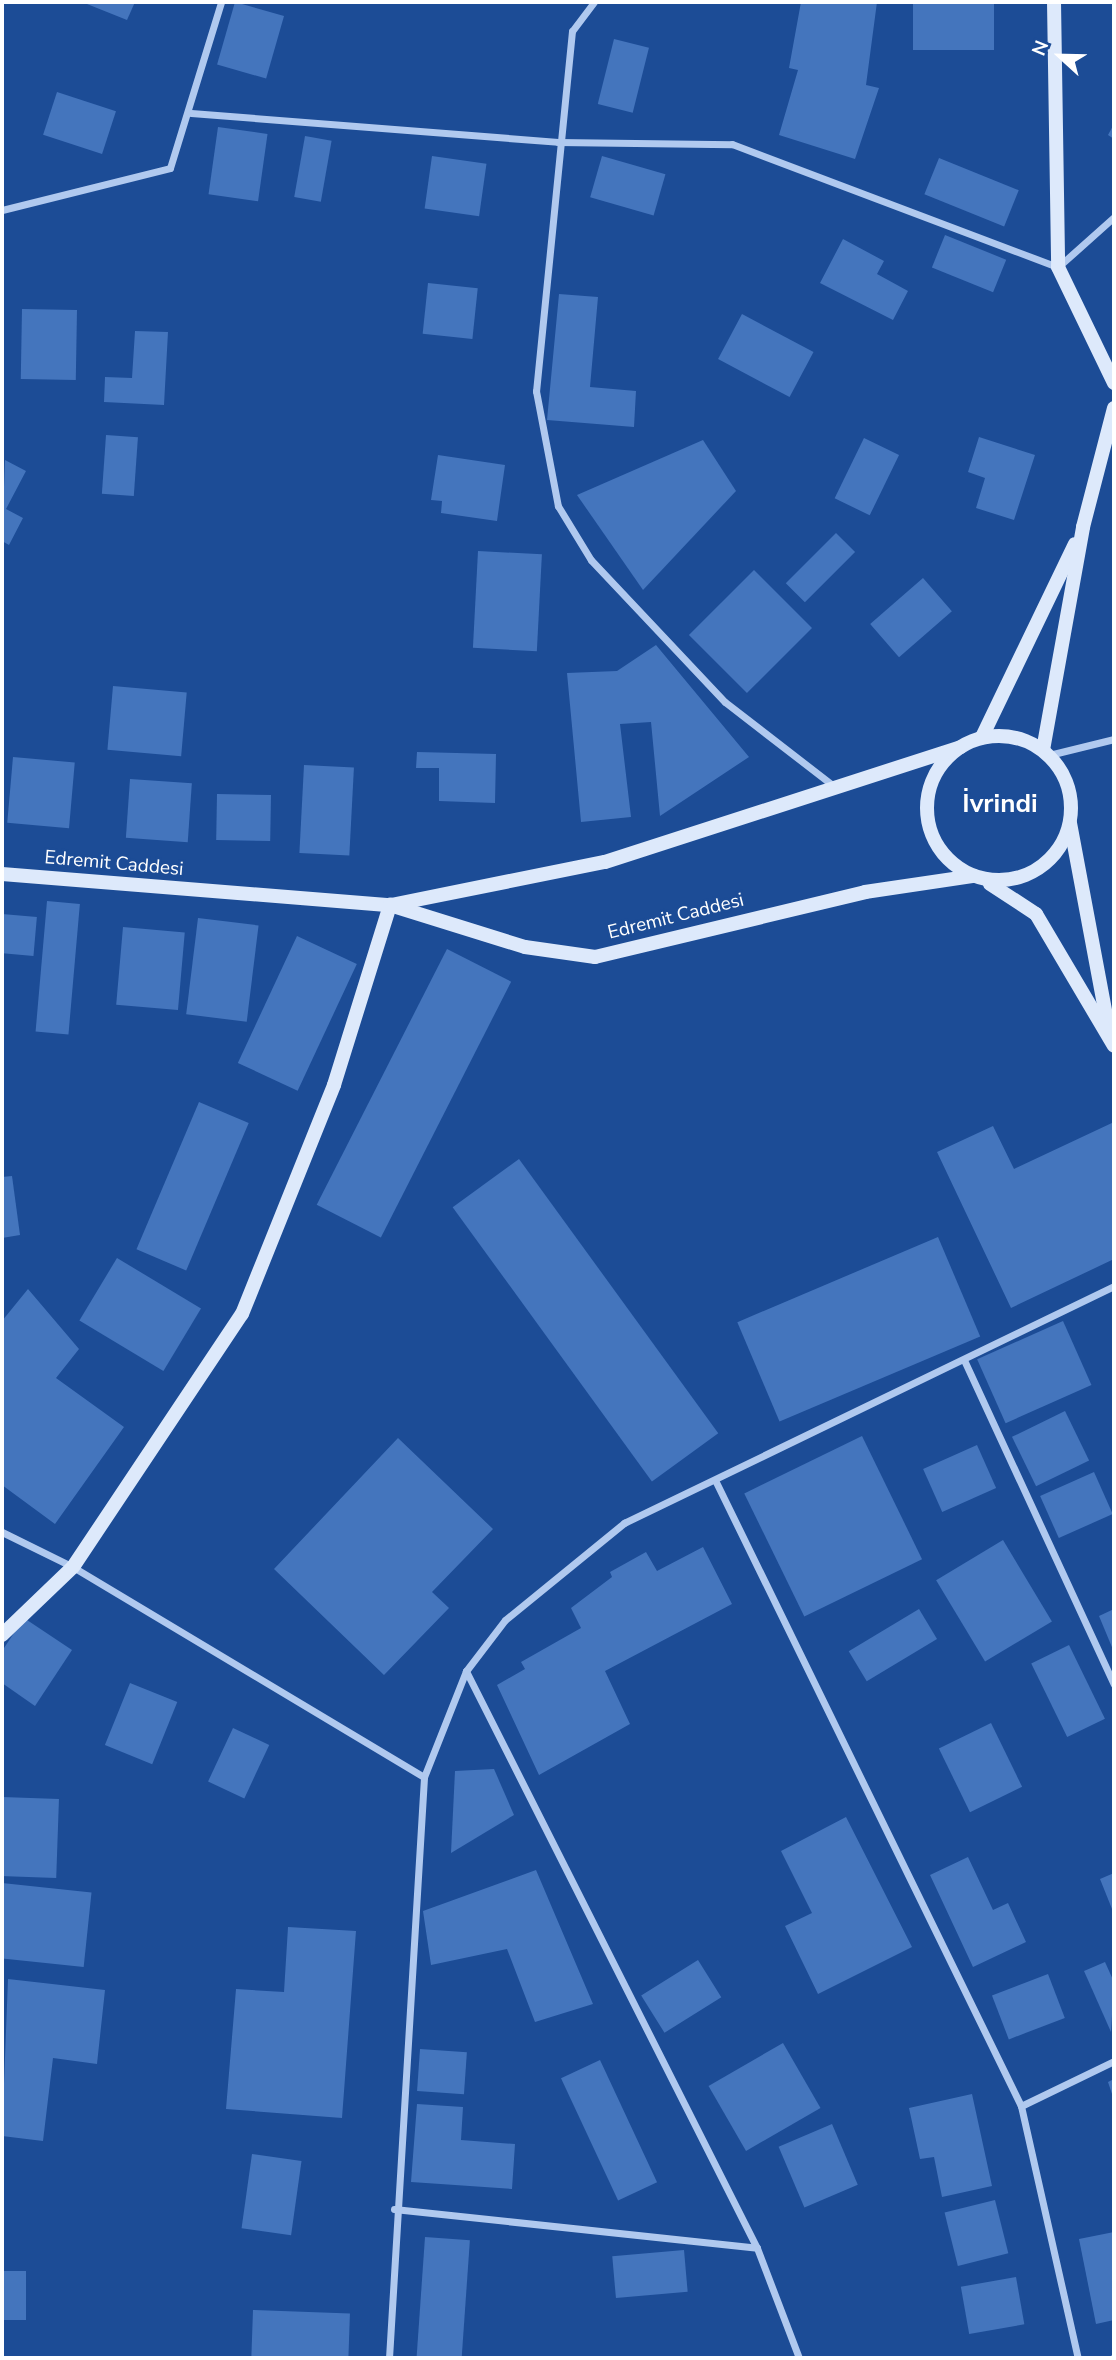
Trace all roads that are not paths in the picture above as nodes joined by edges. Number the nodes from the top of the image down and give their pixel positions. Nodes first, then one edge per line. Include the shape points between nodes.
1 (221, 2) edge
2 (594, 2) edge
3 (1054, 2) edge
4 (191, 113) junction
5 (558, 142) junction
6 (2, 210) edge
7 (1114, 217) edge
8 (1058, 267) junction
9 (1114, 383) edge
10 (1114, 408) edge
11 (1083, 527) junction
12 (982, 737) junction
13 (1114, 739) edge
14 (960, 747) junction
15 (1046, 753) junction
16 (839, 789) junction
17 (1070, 821) junction
18 (2, 874) edge
19 (977, 878) junction
20 (390, 905) junction
21 (1113, 1038) edge
22 (1114, 1286) edge
23 (964, 1360) junction
24 (716, 1482) junction
25 (2, 1532) edge
26 (73, 1567) junction
27 (2, 1635) edge
28 (466, 1671) junction
29 (1114, 1684) edge
30 (424, 1777) junction
31 (1114, 2062) edge
32 (1021, 2106) junction
33 (394, 2209) junction
34 (757, 2248) junction
35 (389, 2358) edge
36 (799, 2358) edge
37 (1078, 2358) edge

1 - 4 street
2 - 5 street via 572,31
3 - 8 main road
4 - 5 street
4 - 6 street via 170,169
5 - 8 street via 732,144
5 - 16 street via 536,391 558,506 591,560 725,702
7 - 8 street
8 - 9 main road
10 - 11 main road
11 - 12 main road
11 - 15 main road
12 - 14 main road, Edremit Caddesi
12 - 15 main road via 1003,736
13 - 15 street
14 - 16 main road, Edremit Caddesi
14 - 19 main road, Edremit Caddesi via 941,763 926,808 941,853
15 - 17 main road, Edremit Caddesi via 1066,786
16 - 20 main road, Edremit Caddesi via 605,862
17 - 19 main road, Edremit Caddesi via 1062,844 1027,876
17 - 21 main road, Edremit Caddesi
18 - 20 main road, Edremit Caddesi
19 - 20 main road, Edremit Caddesi via 865,892 595,957 525,947
19 - 21 main road, Edremit Caddesi via 1016,895 1035,914
20 - 26 main road via 334,1084 242,1314
22 - 23 street
23 - 24 street
23 - 29 street
24 - 28 street via 624,1523 505,1620
24 - 32 street
25 - 26 street
26 - 27 main road
26 - 30 street
28 - 30 street
28 - 34 street
30 - 33 street
31 - 32 street
32 - 37 street
33 - 34 street
33 - 35 street
34 - 36 street

